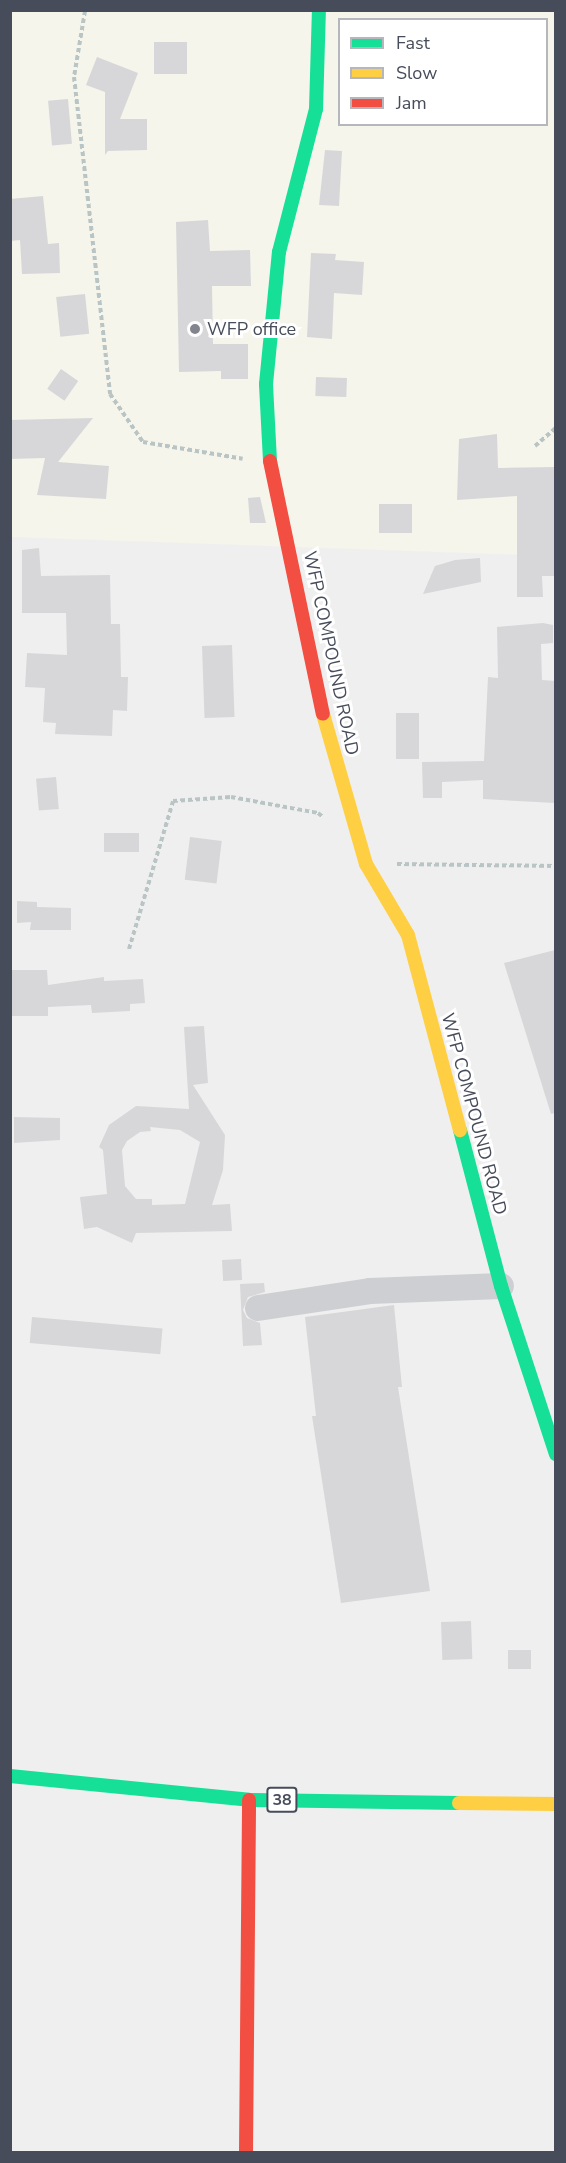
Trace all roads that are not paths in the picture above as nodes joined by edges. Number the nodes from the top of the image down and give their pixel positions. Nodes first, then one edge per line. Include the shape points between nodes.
1 (319, 10) edge
2 (501, 1286) junction
3 (258, 1308) dead end
4 (555, 1454) edge
5 (10, 1776) edge
6 (249, 1800) junction
7 (555, 1803) edge
8 (246, 2152) edge

1 - 2 street, WFP COMPOUND ROAD via 316,109 278,263 266,384 270,471 281,501 323,714 366,864 408,935
2 - 3 street via 370,1291
2 - 4 street, WFP COMPOUND ROAD
5 - 6 street, 38
6 - 7 street, 38
6 - 8 street

